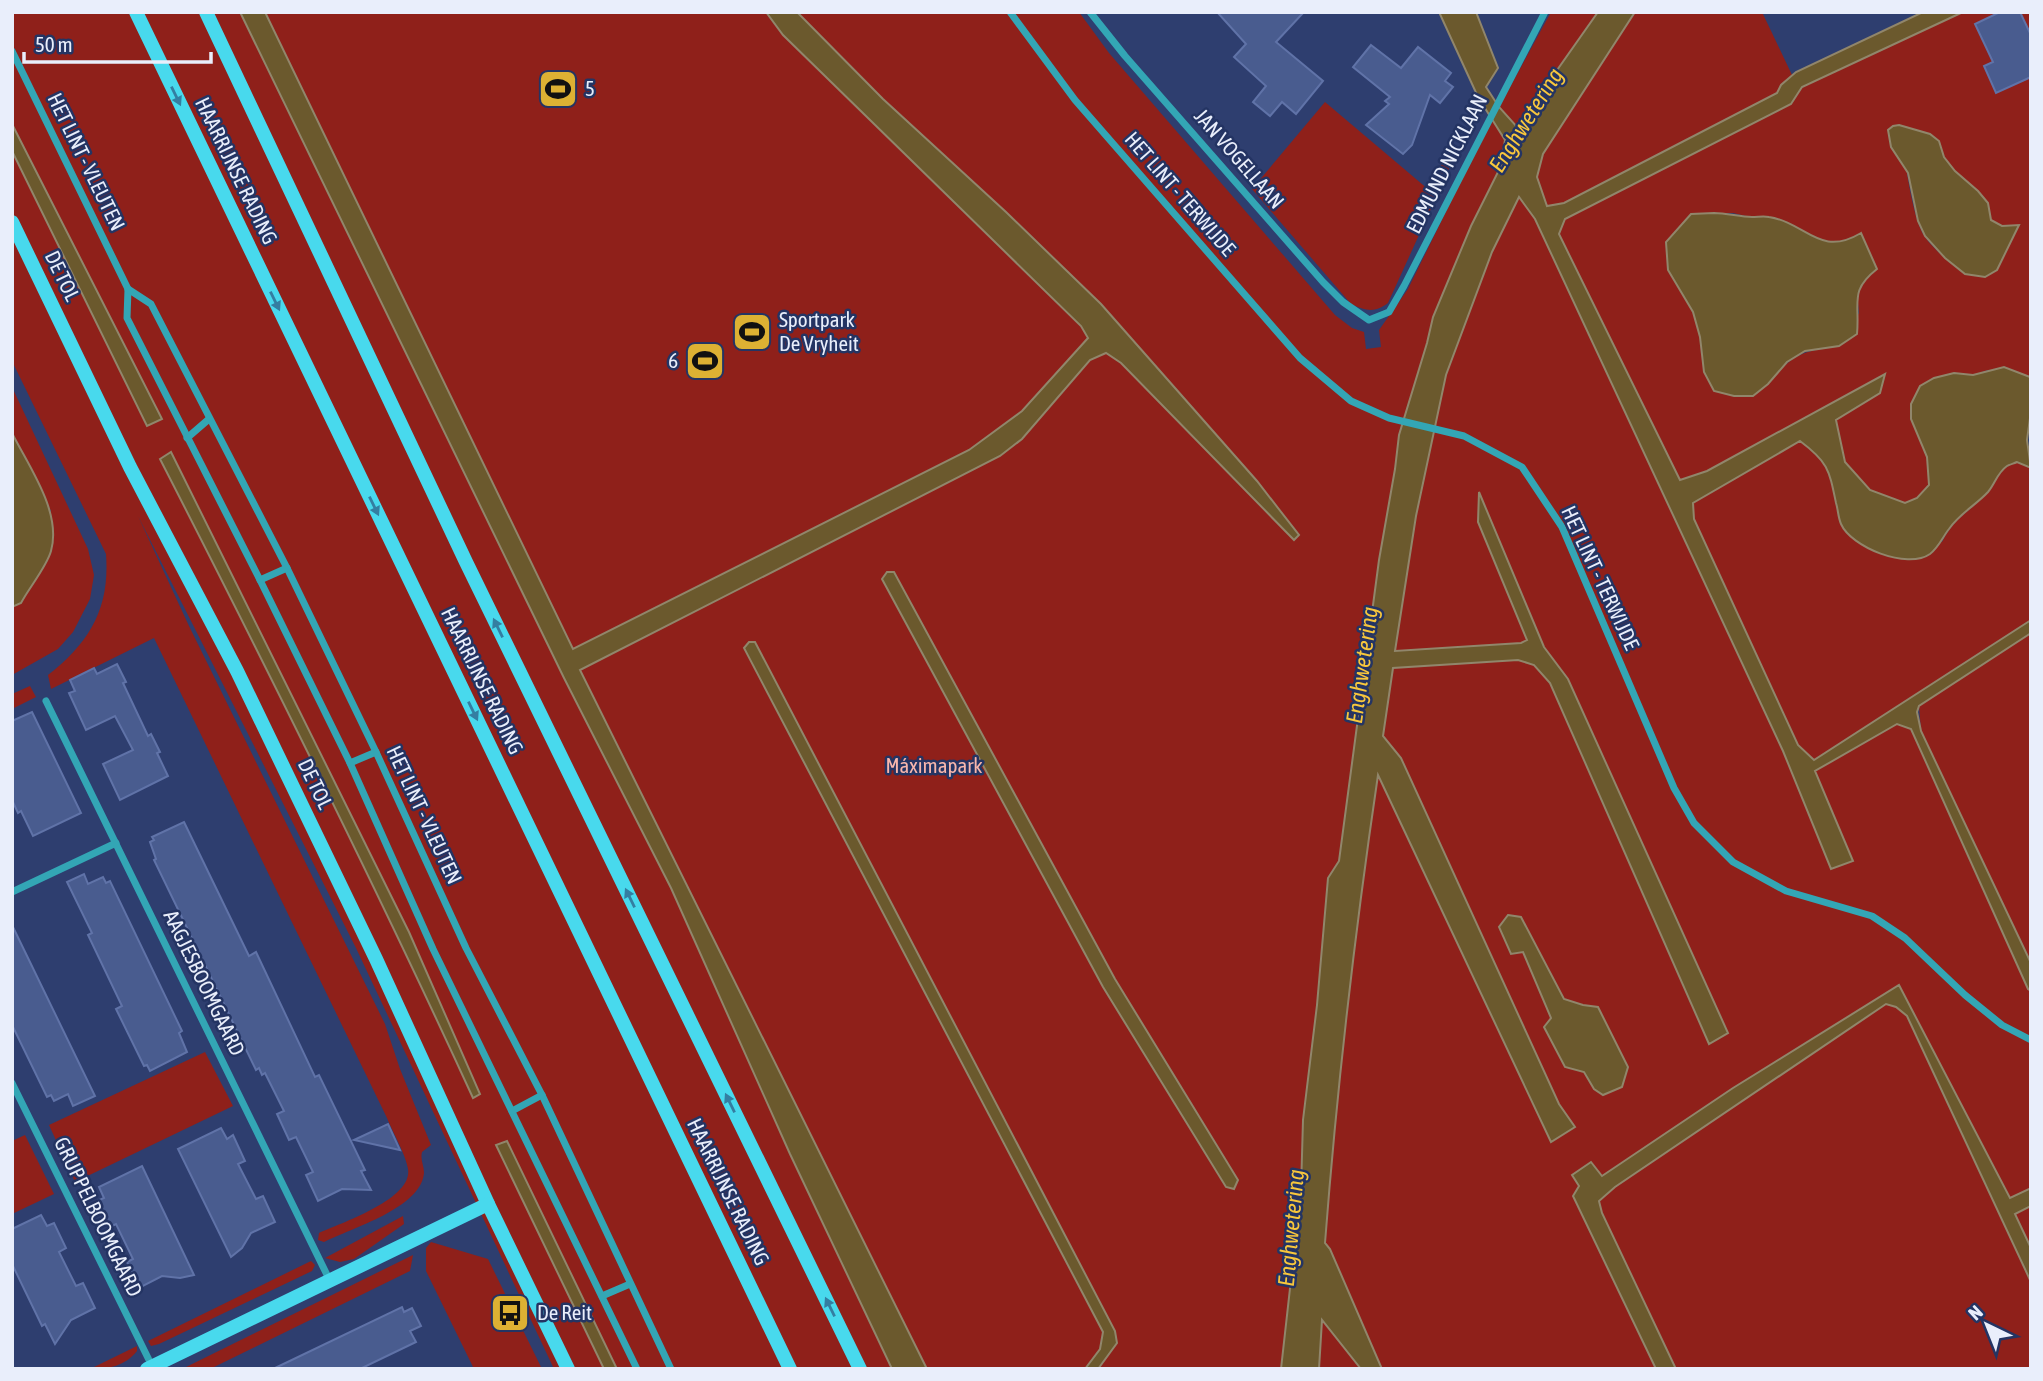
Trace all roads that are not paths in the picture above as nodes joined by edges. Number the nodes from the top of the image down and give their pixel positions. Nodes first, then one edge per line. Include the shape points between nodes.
1 (136, 12) edge
2 (206, 12) edge
3 (1010, 12) edge
4 (1090, 12) edge
5 (1545, 12) edge
6 (12, 51) edge
7 (12, 222) edge
8 (128, 289) junction
9 (1369, 320) joint
10 (209, 419) junction
11 (187, 438) junction
12 (287, 568) junction
13 (260, 580) junction
14 (46, 701) dead end
15 (376, 752) junction
16 (350, 764) junction
17 (116, 843) junction
18 (12, 892) edge
19 (2031, 1040) edge
20 (12, 1083) edge
21 (542, 1095) junction
22 (512, 1111) junction
23 (488, 1204) junction
24 (331, 1281) junction
25 (630, 1284) junction
26 (602, 1296) junction
27 (149, 1367) edge
28 (568, 1369) edge
29 (637, 1369) edge
30 (671, 1369) edge
31 (790, 1369) edge
32 (860, 1369) edge

1 -> 31 main road, HAARRIJNSE RADING
32 -> 2 main road, HAARRIJNSE RADING via 466,562
3 - 19 street, HET LINT - TERWIJDE via 1075,100 1300,358 1352,401 1389,418 1464,436 1522,467 1562,527 1674,788 1694,824 1733,862 1786,891 1872,916 1905,938 2003,1025
4 - 9 street, JAN VOGELLAAN via 1323,282
5 - 9 street, EDMUND NICKLAAN via 1389,312
6 - 8 street, HET LINT - VLEUTEN
7 - 23 main road, DE TOL via 130,467 237,671
8 - 10 street, HET LINT - VLEUTEN via 151,304
8 - 11 street, HET LINT - VLEUTEN via 127,318
10 - 11 street
10 - 12 street, HET LINT - VLEUTEN
11 - 13 street, HET LINT - VLEUTEN
12 - 13 street
12 - 15 street, HET LINT - VLEUTEN
13 - 16 street, HET LINT - VLEUTEN
14 - 17 street, AAGJESBOOMGAARD
15 - 16 street
15 - 21 street, HET LINT - VLEUTEN via 466,948
16 - 22 street, HET LINT - VLEUTEN
17 - 18 street
17 - 24 street, AAGJESBOOMGAARD
20 - 27 street, GRUPPELBOOMGAARD
21 - 22 street
21 - 25 street, HET LINT - VLEUTEN
22 - 26 street, HET LINT - VLEUTEN
23 - 24 main road
23 - 28 main road, DE TOL
24 - 27 main road
25 - 26 street
25 - 30 street, HET LINT - VLEUTEN
26 - 29 street, HET LINT - VLEUTEN

